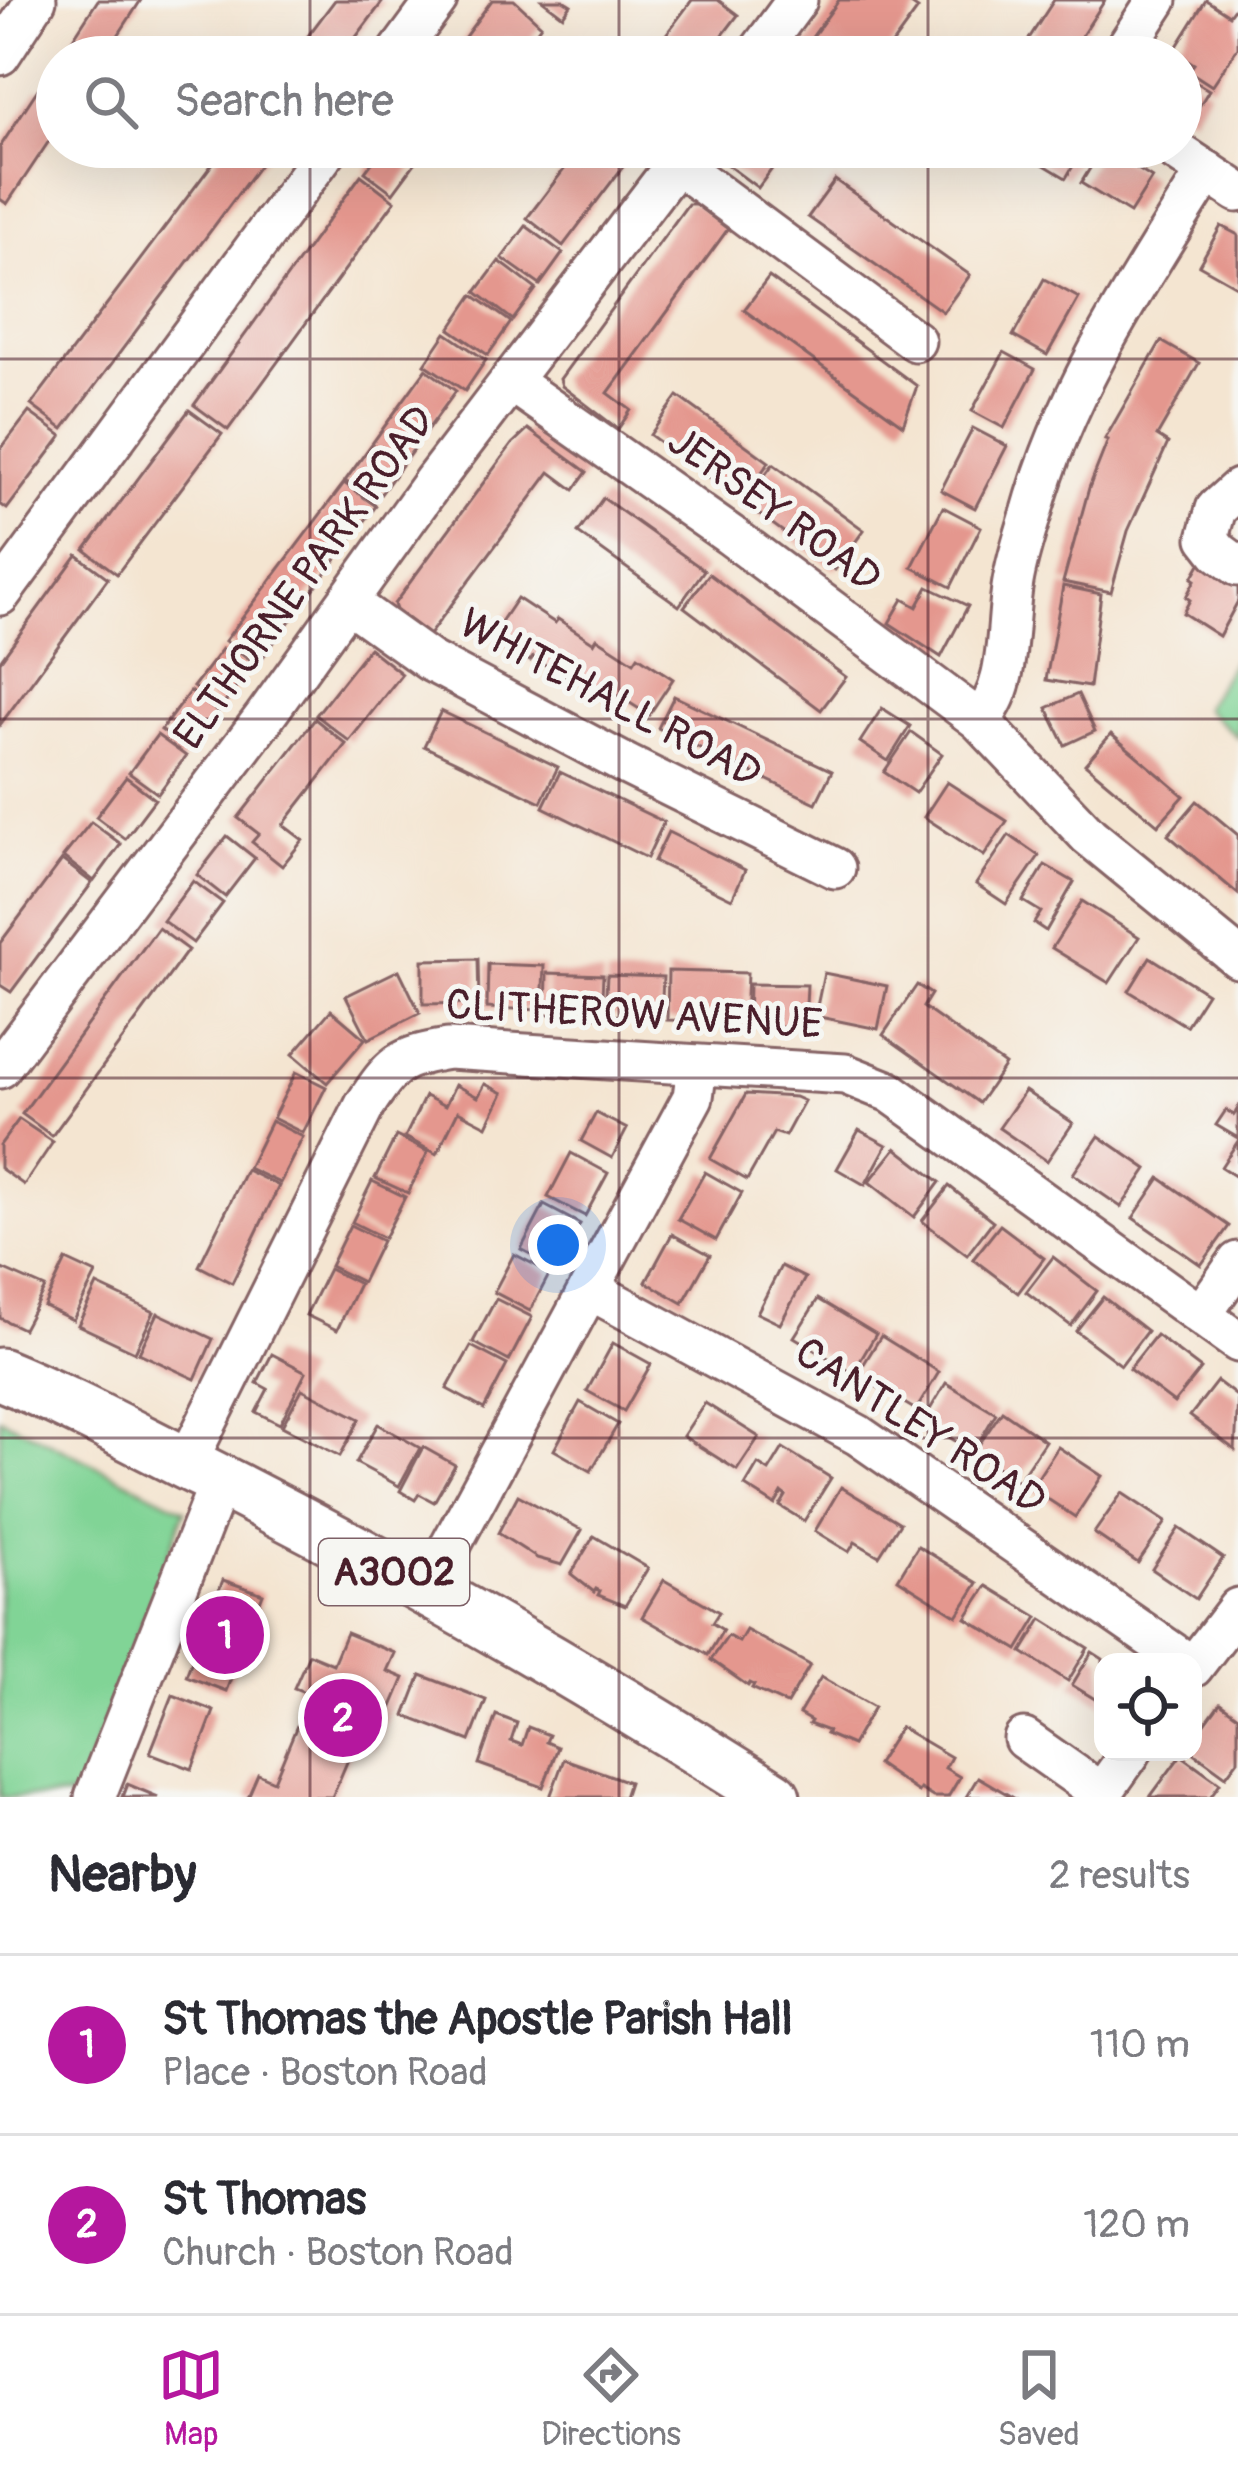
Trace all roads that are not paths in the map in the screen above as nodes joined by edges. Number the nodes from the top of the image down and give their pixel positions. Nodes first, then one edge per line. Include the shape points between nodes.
1 (36, 0) edge
2 (437, 0) edge
3 (796, 0) edge
4 (1157, 0) edge
5 (410, 36) edge
6 (770, 36) edge
7 (1134, 36) edge
8 (0, 55) edge
9 (314, 168) edge
10 (673, 168) edge
11 (699, 168) edge
12 (1223, 182) edge
13 (915, 341) dead end
14 (511, 381) junction
15 (1238, 489) edge
16 (1238, 566) edge
17 (0, 595) edge
18 (349, 603) junction
19 (979, 721) junction
20 (835, 868) dead end
21 (1238, 958) edge
22 (697, 1067) junction
23 (0, 1068) edge
24 (1238, 1262) edge
25 (591, 1290) junction
26 (1201, 1315) junction
27 (1238, 1342) edge
28 (0, 1374) edge
29 (203, 1472) junction
30 (426, 1592) junction
31 (1238, 1608) edge
32 (1174, 1653) edge
33 (1201, 1653) edge
34 (1024, 1739) dead end
35 (1125, 1761) edge
36 (1100, 1795) edge
37 (94, 1797) edge
38 (774, 1797) edge

1 - 8 street
2 - 5 street
3 - 6 street
4 - 7 street
9 - 17 street
10 - 14 street, ELTHORNE PARK ROAD
11 - 13 street
12 - 19 street via 1110,331 1068,409 1013,578 998,690
14 - 18 street, ELTHORNE PARK ROAD
14 - 19 street, JERSEY ROAD
15 - 16 street via 1216,508 1208,538
18 - 20 street, WHITEHALL ROAD via 430,661
18 - 23 street, ELTHORNE PARK ROAD
19 - 21 street, JERSEY ROAD via 1089,836
22 - 25 street via 693,1097
22 - 26 street, CLITHEROW AVENUE via 845,1074 890,1092
22 - 29 street, CLITHEROW AVENUE via 448,1049 389,1070 365,1106
24 - 26 street
25 - 30 street
25 - 32 street, CANTLEY ROAD via 858,1436
26 - 27 street, CLITHEROW AVENUE
28 - 29 main road, A3002
29 - 30 main road, A3002
29 - 37 street, CLITHEROW AVENUE
30 - 38 main road, A3002
31 - 33 street
34 - 36 street
35 - 36 street

